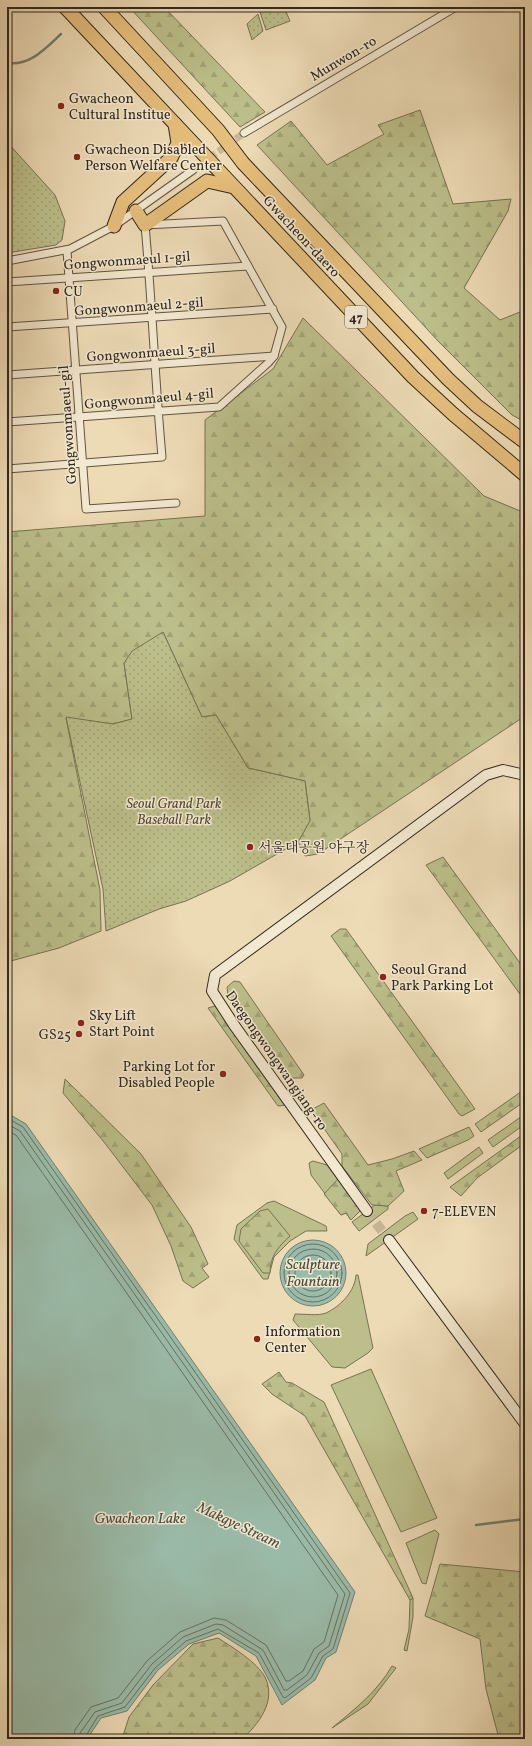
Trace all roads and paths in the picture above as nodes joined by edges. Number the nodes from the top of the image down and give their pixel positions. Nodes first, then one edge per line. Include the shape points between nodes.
1 (65, 7) edge
2 (104, 7) edge
3 (456, 7) edge
4 (175, 124) junction
5 (244, 133) tunnel mouth
6 (194, 170) tunnel mouth
7 (234, 187) junction
8 (136, 211) junction
9 (145, 225) junction
10 (114, 226) junction
11 (67, 250) junction
12 (7, 262) edge
13 (248, 266) junction
14 (149, 271) junction
15 (69, 278) junction
16 (7, 282) edge
17 (273, 309) junction
18 (152, 319) junction
19 (72, 323) junction
20 (7, 328) edge
21 (274, 356) junction
22 (156, 365) junction
23 (76, 370) junction
24 (7, 375) edge
25 (158, 411) junction
26 (80, 417) junction
27 (7, 422) edge
28 (525, 442) edge
29 (83, 463) junction
30 (7, 469) edge
31 (525, 475) edge
32 (176, 503) dead end
33 (525, 775) edge
34 (368, 1211) tunnel mouth
35 (389, 1240) tunnel mouth
36 (525, 1424) edge

1 - 4 highway, Gwacheon-daero / 47
2 - 28 highway, Gwacheon-daero / 47 via 218,130 243,163 448,379 476,406
3 - 5 street, Munwon-ro
4 - 7 highway, Gwacheon-daero / 47
4 - 10 highway via 178,143 171,158 124,202
6 - 8 street
7 - 9 highway via 207,180
7 - 31 highway, Gwacheon-daero / 47 via 413,377
8 - 9 highway
8 - 10 street
9 - 13 street via 223,221
9 - 14 street
10 - 11 street
11 - 12 street
11 - 15 street, Gongwonmaeul-gil
13 - 14 street, Gongwonmaeul 1-gil
13 - 17 street
14 - 15 street, Gongwonmaeul 1-gil
14 - 18 street
15 - 16 street, Gongwonmaeul 1-gil
15 - 19 street, Gongwonmaeul-gil
17 - 18 street, Gongwonmaeul 2-gil
17 - 21 street via 282,327
18 - 19 street, Gongwonmaeul 2-gil
18 - 22 street
19 - 20 street, Gongwonmaeul 2-gil
19 - 23 street, Gongwonmaeul-gil
21 - 22 street, Gongwonmaeul 3-gil
21 - 25 street, Gongwonmaeul 4-gil via 219,407
22 - 23 street, Gongwonmaeul 3-gil
22 - 25 street
23 - 24 street, Gongwonmaeul 3-gil
23 - 26 street, Gongwonmaeul-gil
25 - 26 street, Gongwonmaeul 4-gil
25 - 29 street via 162,457
26 - 27 street, Gongwonmaeul 4-gil
26 - 29 street, Gongwonmaeul-gil
29 - 30 street
29 - 32 street, Gongwonmaeul-gil via 86,509
33 - 34 street, Daegongwongwangjang-ro via 503,770 486,775 215,975 212,991 234,1025
35 - 36 street

